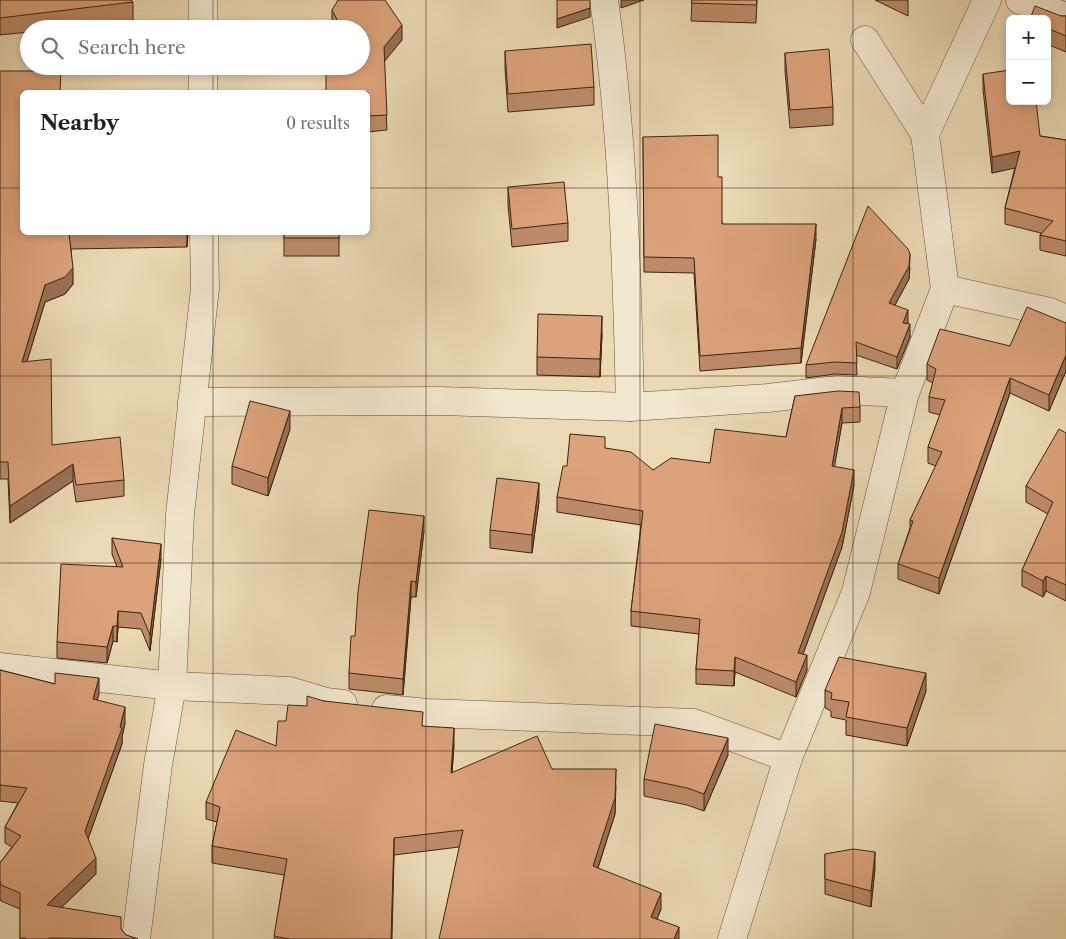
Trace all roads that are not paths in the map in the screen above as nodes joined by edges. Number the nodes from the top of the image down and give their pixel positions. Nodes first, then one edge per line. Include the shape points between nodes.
1 (203, 0) edge
2 (604, 0) edge
3 (987, 0) edge
4 (1020, 0) edge
5 (1066, 17) edge
6 (203, 20) edge
7 (865, 40) dead end
8 (203, 75) edge
9 (203, 90) edge
10 (925, 134) junction
11 (204, 235) edge
12 (945, 289) junction
13 (1066, 319) edge
14 (904, 393) junction
15 (192, 402) junction
16 (630, 407) junction
17 (0, 668) edge
18 (172, 686) junction
19 (788, 758) junction
20 (136, 939) edge
21 (732, 939) edge

1 - 6 street
2 - 16 street via 613,65 626,259
3 - 10 street
4 - 5 street
7 - 10 street
8 - 9 street
10 - 12 street
11 - 15 street via 205,288
12 - 13 street via 1050,312
12 - 14 street
14 - 16 street via 837,390
14 - 19 street via 856,592
15 - 16 street via 440,401
15 - 18 street via 180,514
17 - 18 street
18 - 19 street via 289,691 326,702 428,713 694,724
18 - 20 street via 158,765
19 - 21 street

